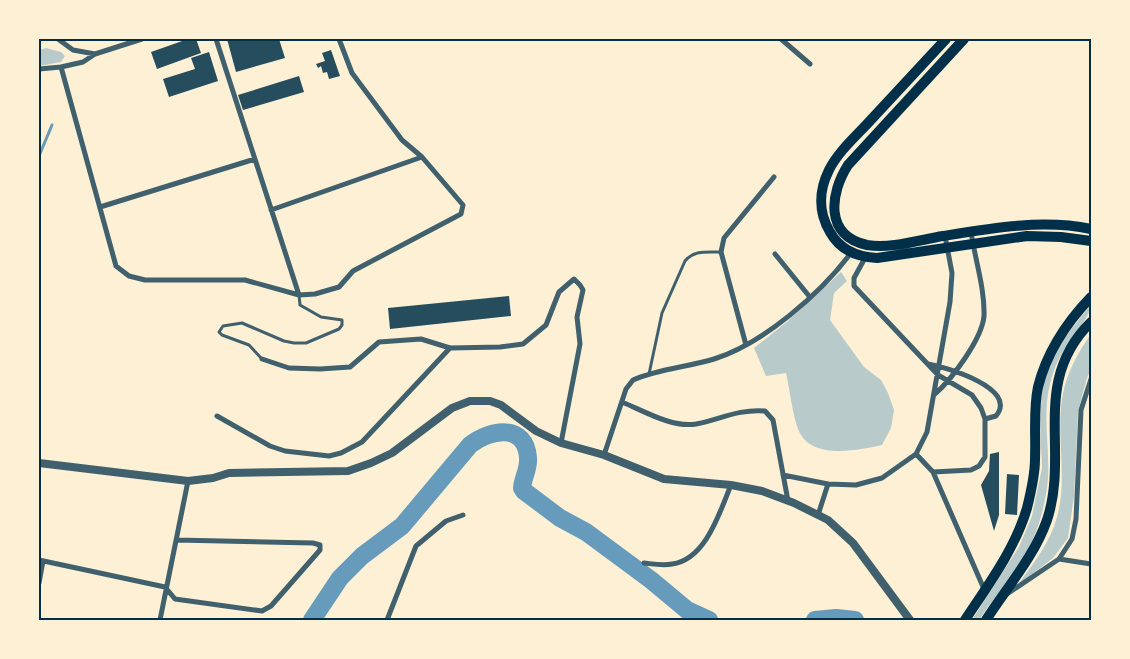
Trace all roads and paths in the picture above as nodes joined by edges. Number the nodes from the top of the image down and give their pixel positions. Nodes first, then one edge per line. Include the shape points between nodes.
1 (58, 39) edge
2 (142, 39) edge
3 (216, 39) edge
4 (339, 39) edge
5 (781, 39) edge
6 (946, 39) edge
7 (964, 39) edge
8 (95, 54) junction
9 (810, 64) dead end
10 (61, 68) junction
11 (39, 69) edge
12 (422, 157) junction
13 (255, 159) junction
14 (774, 177) dead end
15 (100, 207) junction
16 (271, 210) junction
17 (1091, 229) edge
18 (971, 232) junction
19 (945, 236) junction
20 (1091, 241) edge
21 (973, 244) junction
22 (948, 248) junction
23 (721, 252) junction
24 (850, 253) junction
25 (775, 254) dead end
26 (865, 258) junction
27 (299, 295) junction
28 (809, 296) junction
29 (1091, 297) edge
30 (1091, 322) edge
31 (746, 345) junction
32 (450, 348) junction
33 (262, 359) joint
34 (928, 364) junction
35 (940, 366) junction
36 (956, 371) junction
37 (648, 375) junction
38 (938, 375) junction
39 (1091, 378) edge
40 (948, 382) junction
41 (935, 394) junction
42 (1085, 397) junction
43 (1091, 399) edge
44 (622, 402) junction
45 (217, 416) dead end
46 (985, 419) junction
47 (561, 443) junction
48 (916, 454) junction
49 (604, 455) junction
50 (39, 463) edge
51 (933, 472) junction
52 (784, 475) junction
53 (188, 481) junction
54 (828, 484) junction
55 (731, 485) junction
56 (788, 501) junction
57 (463, 515) dead end
58 (818, 515) junction
59 (176, 540) junction
60 (1059, 559) junction
61 (41, 560) edge
62 (644, 563) dead end
63 (1091, 564) edge
64 (39, 583) edge
65 (165, 587) junction
66 (985, 590) junction
67 (1000, 598) junction
68 (160, 620) edge
69 (387, 620) edge
70 (910, 620) edge
71 (965, 620) edge
72 (986, 620) edge

1 - 8 street via 73,50
2 - 8 street
3 - 13 street
4 - 12 street via 352,73 402,140
5 - 9 street
6 - 24 highway via 846,147 829,170 822,190 823,217 833,237
7 - 19 highway via 848,165 839,178 833,203 842,229 863,244 886,245
8 - 10 street via 83,62
10 - 11 street
10 - 15 street
12 - 16 street
12 - 27 street via 463,205 461,214 353,271 339,287
13 - 15 street
13 - 16 street
14 - 23 street via 724,238
15 - 27 street via 116,266 129,276 144,280 245,280
16 - 27 street
17 - 18 highway via 1045,225
18 - 19 highway
18 - 21 street
19 - 22 street
20 - 21 highway via 1027,236
21 - 22 highway
21 - 36 street via 984,317
22 - 26 highway
22 - 35 street via 952,273
23 - 31 street
23 - 37 lane via 699,252 684,261 662,313
24 - 26 highway
24 - 28 street
25 - 28 street
26 - 34 street via 854,278 854,286
27 - 33 lane via 300,306 321,317 342,320 342,324 339,329 306,343 284,341 242,323 223,326 219,332 222,335 249,345
28 - 31 street via 771,330
29 - 66 highway via 1071,318 1052,348 1038,388 1035,461 1027,507 1010,549
30 - 67 highway via 1062,367 1055,391 1055,486 1047,519 1034,550
31 - 37 street via 715,358
32 - 33 street via 421,339 379,342 350,366 320,369 289,368
32 - 45 street via 362,442 341,453 329,456 285,451
32 - 47 street via 522,344 546,324 559,292 568,282 574,280 580,285 583,290 577,317 580,344
34 - 35 street
34 - 38 street
35 - 36 street
35 - 38 street
36 - 40 street
36 - 46 street via 994,392 1000,402 999,414
37 - 44 street via 633,380
38 - 40 street
38 - 41 street
39 - 42 street
40 - 41 street
40 - 46 street via 972,395
41 - 48 street via 927,432
42 - 43 street
42 - 60 street via 1076,519 1072,539
44 - 49 street
44 - 52 street via 674,423 695,424 747,410 765,411 774,420
46 - 51 street via 985,457 979,466 971,470
47 - 49 street
47 - 53 street via 536,431 501,406 479,400 452,408 392,453 371,464 325,473 248,472
48 - 51 street
48 - 54 street via 882,478 856,485
49 - 55 street via 664,479
50 - 53 street
51 - 66 street
52 - 54 street
52 - 56 street
53 - 59 street
54 - 58 street
55 - 56 street via 762,491
55 - 62 street via 715,523 700,548 689,558 672,565
56 - 58 street
57 - 69 street via 446,521 416,546
58 - 70 street via 853,543
59 - 65 street
59 - 65 street via 314,542 320,545 320,550 271,606 262,611 176,599
60 - 63 street
60 - 67 street
61 - 64 street
61 - 65 street
65 - 68 street
66 - 71 highway
67 - 72 highway

